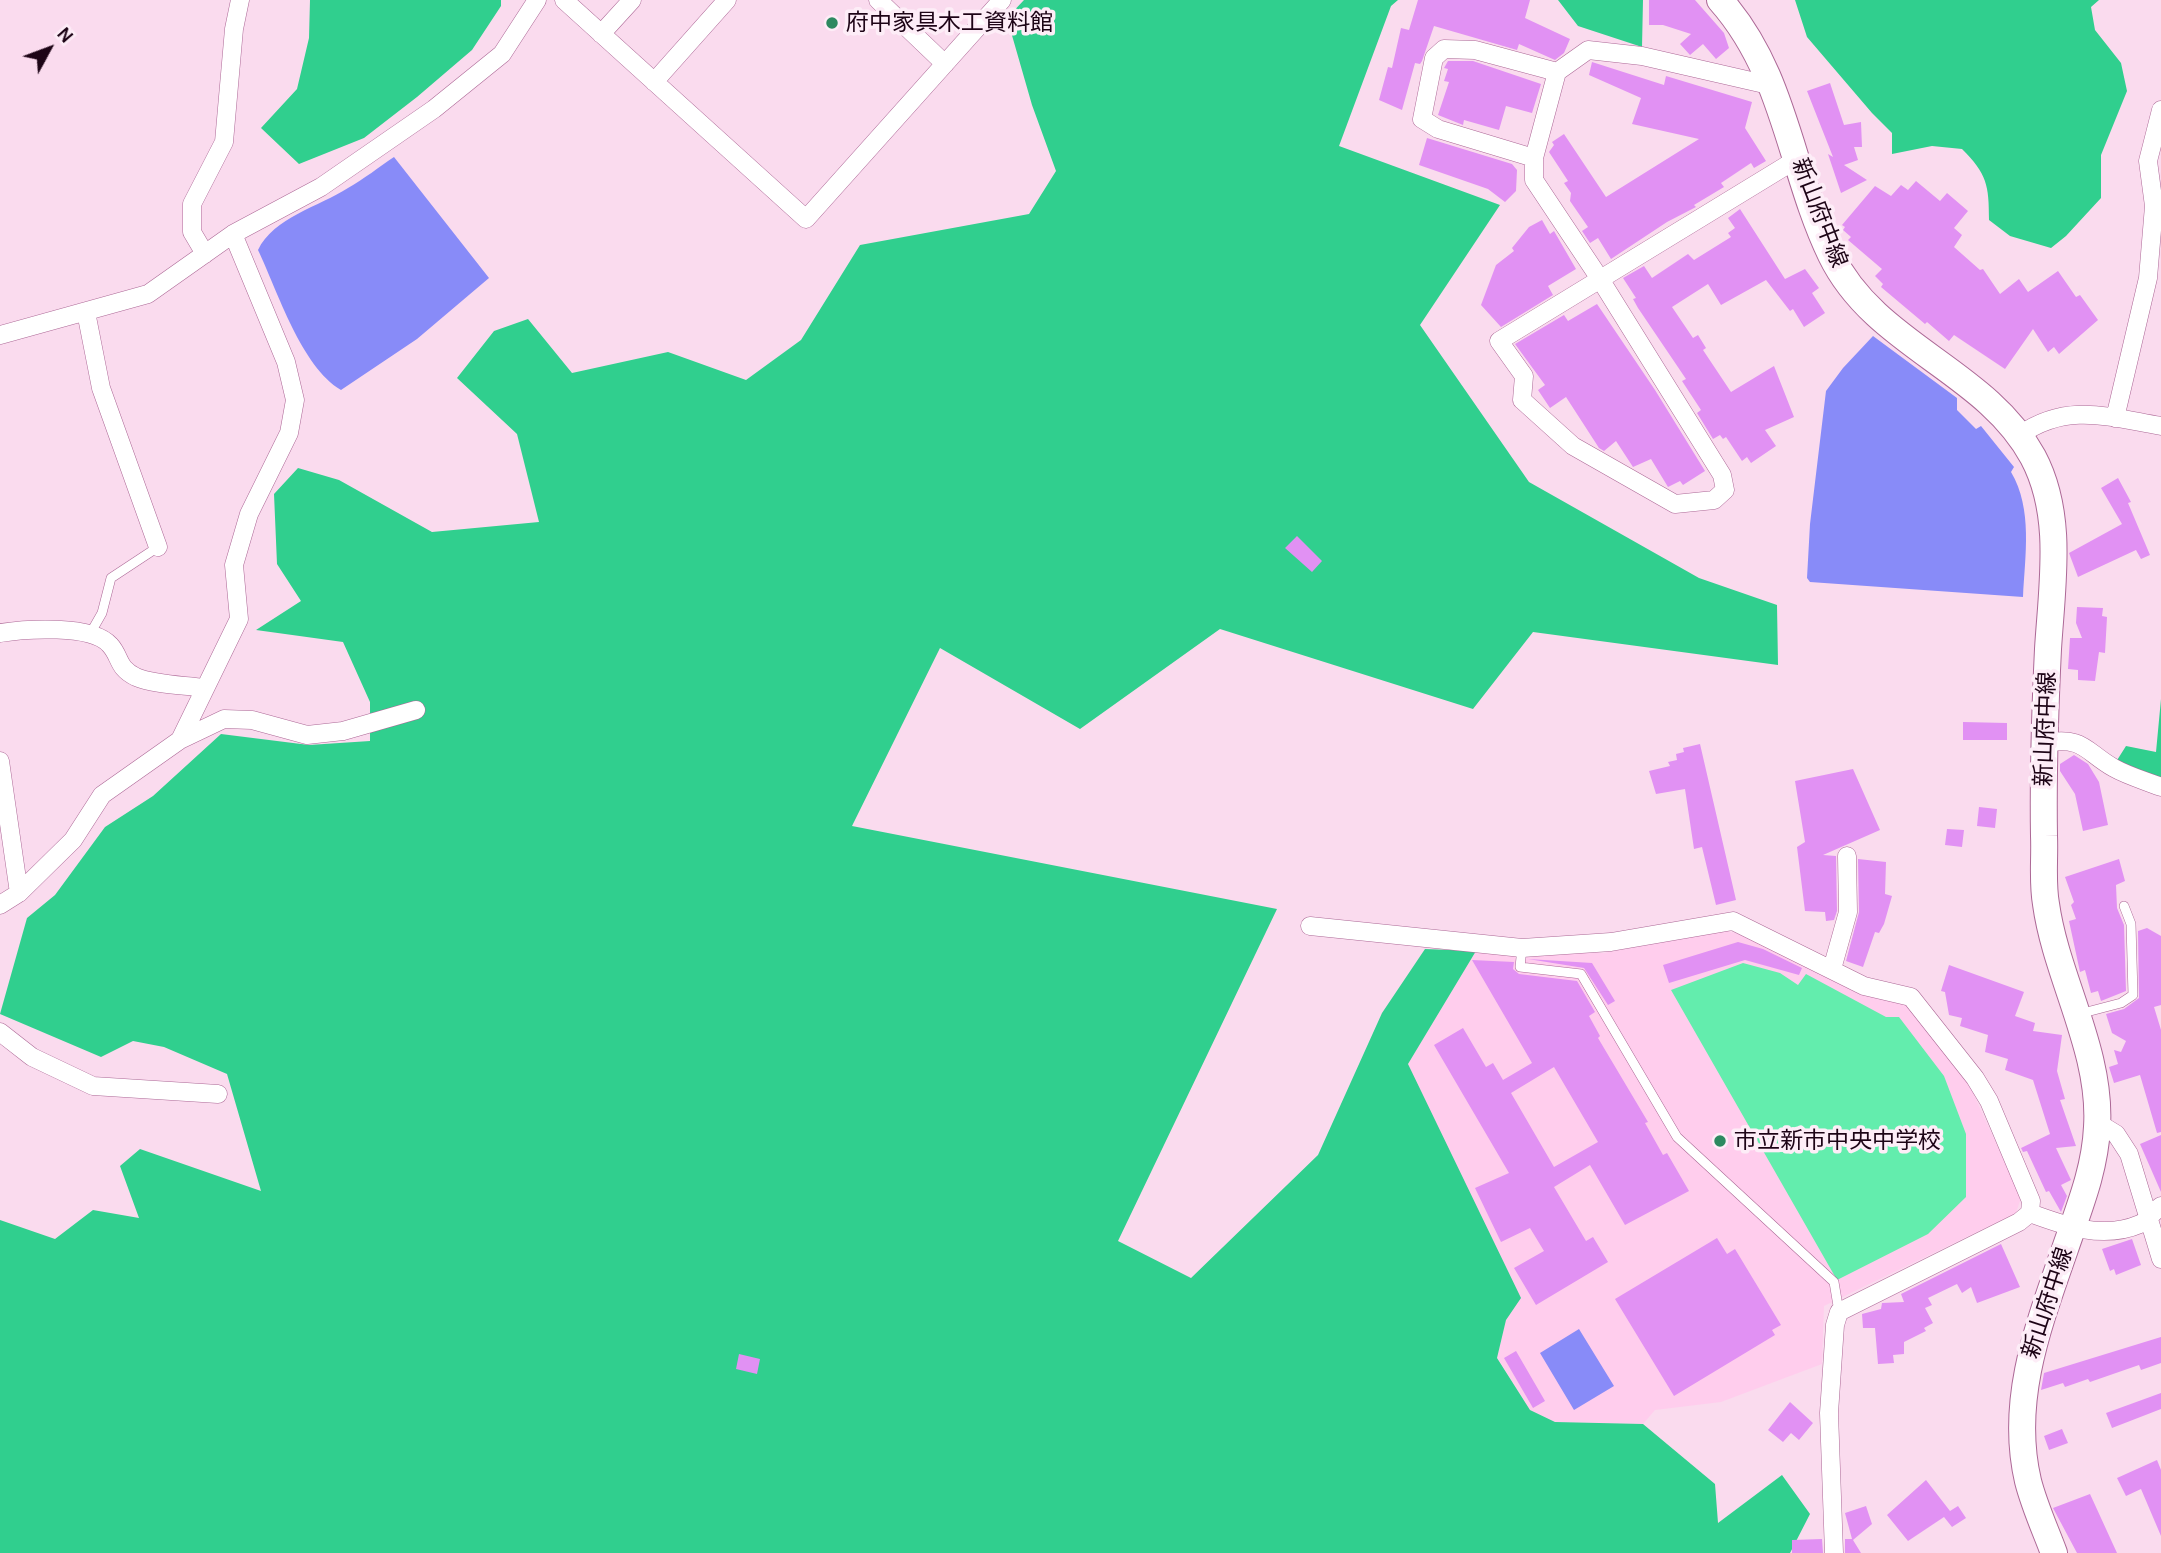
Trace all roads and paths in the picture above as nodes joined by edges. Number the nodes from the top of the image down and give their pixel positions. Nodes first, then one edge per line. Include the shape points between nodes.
1 (240, 0) edge
2 (537, 0) edge
3 (564, 0) edge
4 (632, 0) edge
5 (727, 0) edge
6 (878, 0) edge
7 (1002, 0) edge
8 (1720, 0) edge
9 (601, 34) junction
10 (945, 64) junction
11 (1557, 72) junction
12 (654, 82) junction
13 (1773, 86) junction
14 (2161, 110) edge
15 (1534, 158) junction
16 (1797, 159) junction
17 (233, 234) junction
18 (205, 254) junction
19 (1600, 279) junction
20 (86, 312) junction
21 (0, 335) edge
22 (2115, 418) junction
23 (2161, 426) edge
24 (2020, 435) junction
25 (158, 547) joint
26 (0, 633) edge
27 (90, 634) junction
28 (205, 688) junction
29 (416, 710) dead end
30 (180, 740) junction
31 (2043, 743) junction
32 (0, 761) edge
33 (2161, 787) edge
34 (1847, 856) dead end
35 (19, 893) junction
36 (0, 905) edge
37 (2124, 906) dead end
38 (1310, 926) dead end
39 (1522, 948) junction
40 (1832, 969) junction
41 (2077, 1015) junction
42 (0, 1032) edge
43 (218, 1094) dead end
44 (2098, 1123) junction
45 (2155, 1211) edge
46 (2030, 1213) junction
47 (2073, 1229) junction
48 (2161, 1259) edge
49 (1839, 1312) junction
50 (1834, 1553) edge
51 (2054, 1553) edge

1 - 18 street via 225,142 192,204 192,232
2 - 17 street via 502,54 434,109 321,187
3 - 9 street
4 - 9 street
5 - 12 street
6 - 10 street
7 - 10 street
8 - 13 main road, 新山府中線 via 1747,36
9 - 12 street
10 - 12 street via 806,219
11 - 13 street via 1588,50 1643,55
11 - 15 street
11 - 15 street via 1475,50 1444,49 1434,58 1422,119 1438,129
13 - 16 main road, 新山府中線
14 - 22 street via 2148,161 2154,206 2148,278
15 - 19 street via 1534,180
16 - 19 street
16 - 24 main road, 新山府中線 via 1831,254 1851,288 1881,322 1998,408
17 - 18 street
17 - 28 street via 286,362 295,400 289,433 249,514 234,565 239,619
18 - 20 street via 148,294
19 - 19 street via 1499,341 1524,376 1522,400 1573,446 1675,504 1714,500 1726,490 1722,475
20 - 21 street
20 - 25 street via 101,388
22 - 23 street
22 - 24 street via 2066,414 2037,423
24 - 31 main road, 新山府中線 via 2049,491 2054,544
25 - 27 lane via 111,578 102,613
26 - 27 street via 29,628
27 - 28 street via 110,644 118,664 137,677
28 - 30 street
29 - 30 street via 343,731 307,735 252,720 224,719
30 - 35 street via 102,795 73,840
31 - 33 street via 2059,740 2087,746 2113,767
31 - 41 main road, 新山府中線 via 2046,904
32 - 35 street
34 - 40 street via 1848,912
35 - 36 street
37 - 41 lane via 2131,924 2133,995
38 - 39 street
39 - 40 street via 1611,942 1733,921
39 - 49 lane via 1520,967 1581,974 1677,1137 1834,1282
40 - 46 street via 1864,986 1911,998 1989,1101 2031,1201
41 - 44 main road, 新山府中線 via 2090,1061
42 - 43 street via 32,1057 93,1086
44 - 45 street via 2116,1134 2129,1154
44 - 47 main road, 新山府中線 via 2090,1178
45 - 47 street via 2141,1223 2099,1232
45 - 48 street
46 - 47 street
46 - 49 street
47 - 51 main road, 新山府中線 via 2027,1371 2021,1423 2028,1480
49 - 50 street via 1829,1413

